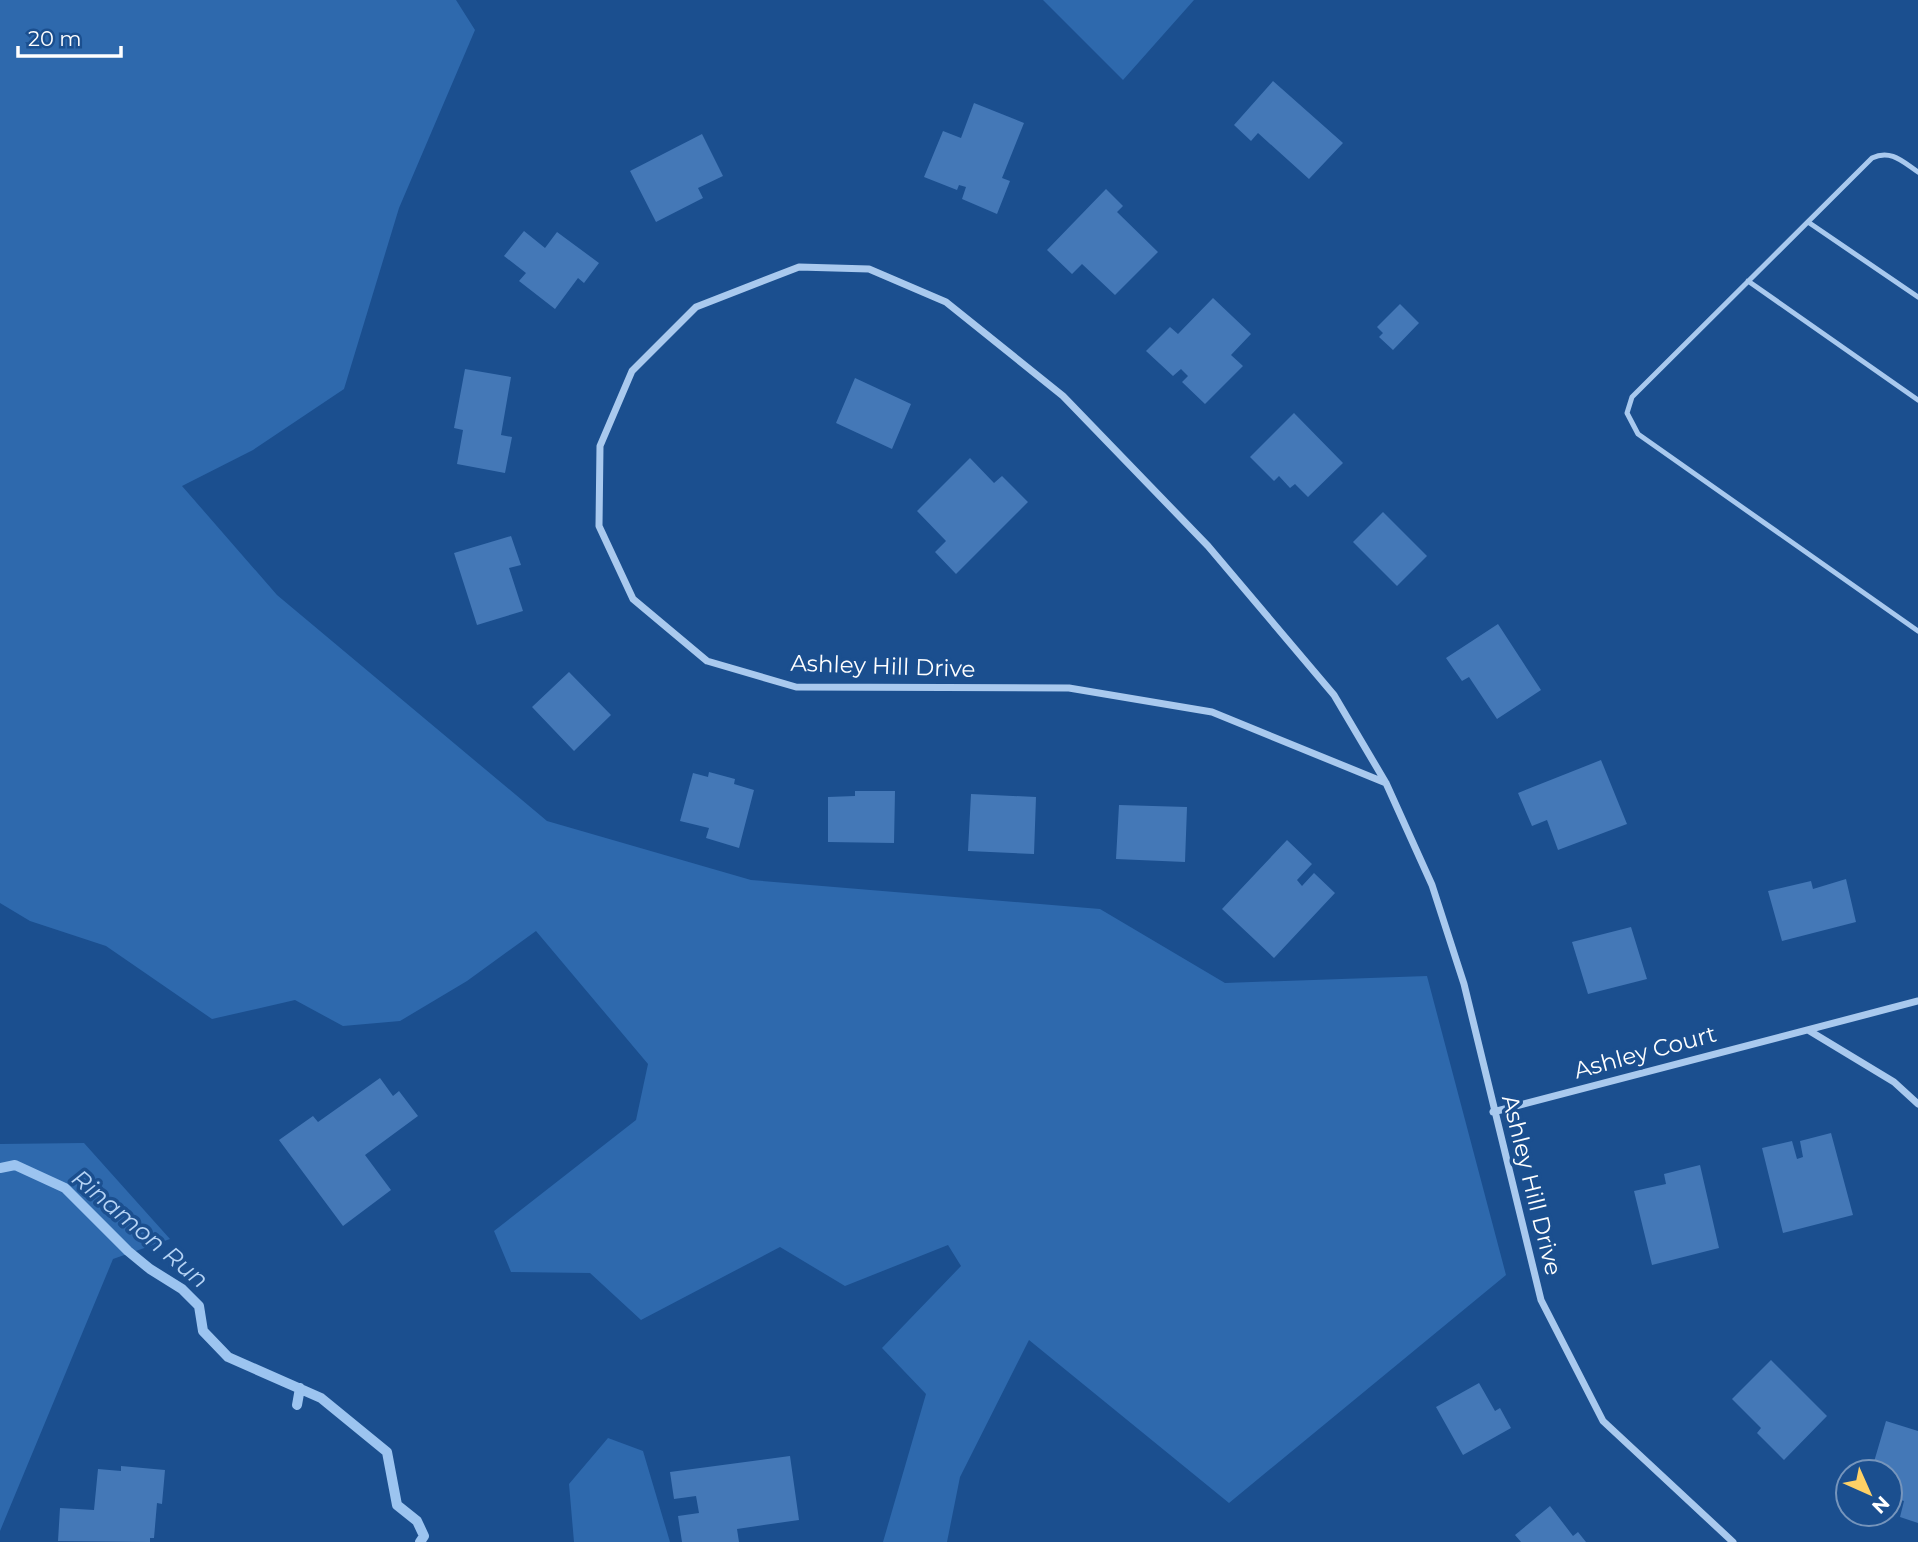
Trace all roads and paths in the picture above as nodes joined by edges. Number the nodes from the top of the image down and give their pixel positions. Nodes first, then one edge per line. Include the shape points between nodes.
1 (1918, 172) edge
2 (1808, 222) junction
3 (1748, 281) junction
4 (1918, 297) edge
5 (1918, 400) edge
6 (1918, 631) edge
7 (1386, 783) junction
8 (1918, 1001) edge
9 (1807, 1029) junction
10 (1918, 1104) edge
11 (1493, 1112) junction
12 (1733, 1542) edge

1 - 2 lane via 1896,156 1880,155
2 - 3 lane
2 - 4 lane
3 - 5 lane
3 - 6 lane via 1632,397 1629,421 1638,434
7 - 7 street, Ashley Hill Drive via 1212,712 1069,688 796,687 707,661 633,599 600,526 600,446 632,371 695,307 799,267 869,269 946,302 1063,396 1208,546 1334,695
7 - 11 street, Ashley Hill Drive via 1432,884 1464,984
8 - 9 street, Ashley Court
9 - 10 street via 1894,1082
9 - 11 street, Ashley Court
11 - 12 street, Ashley Hill Drive via 1541,1300 1603,1421

